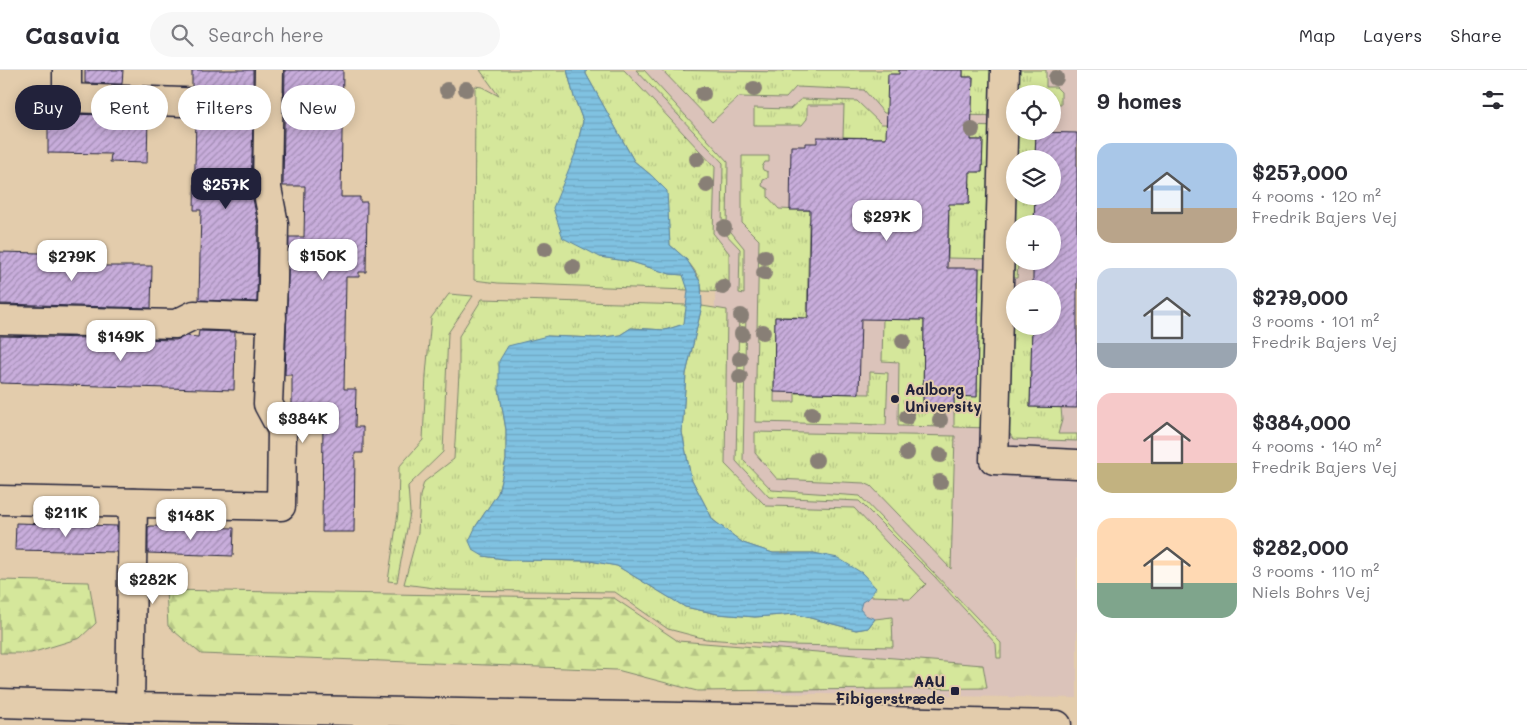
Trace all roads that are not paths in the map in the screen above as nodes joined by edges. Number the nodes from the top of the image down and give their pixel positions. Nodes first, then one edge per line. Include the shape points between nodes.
1 (68, 70) edge
2 (269, 70) edge
3 (1005, 70) edge
4 (269, 85) edge
5 (178, 102) edge
6 (268, 130) edge
7 (272, 318) junction
8 (0, 320) edge
9 (1077, 464) edge
10 (0, 500) edge
11 (133, 503) junction
12 (0, 703) edge
13 (130, 707) junction
14 (1058, 725) edge

1 - 5 street via 67,98
2 - 4 street
3 - 9 street via 994,460
6 - 7 street via 267,188 274,224
7 - 8 street via 194,315 176,324
7 - 11 street via 268,404 282,430 281,506
10 - 11 street
11 - 13 street
12 - 13 street
13 - 14 street

